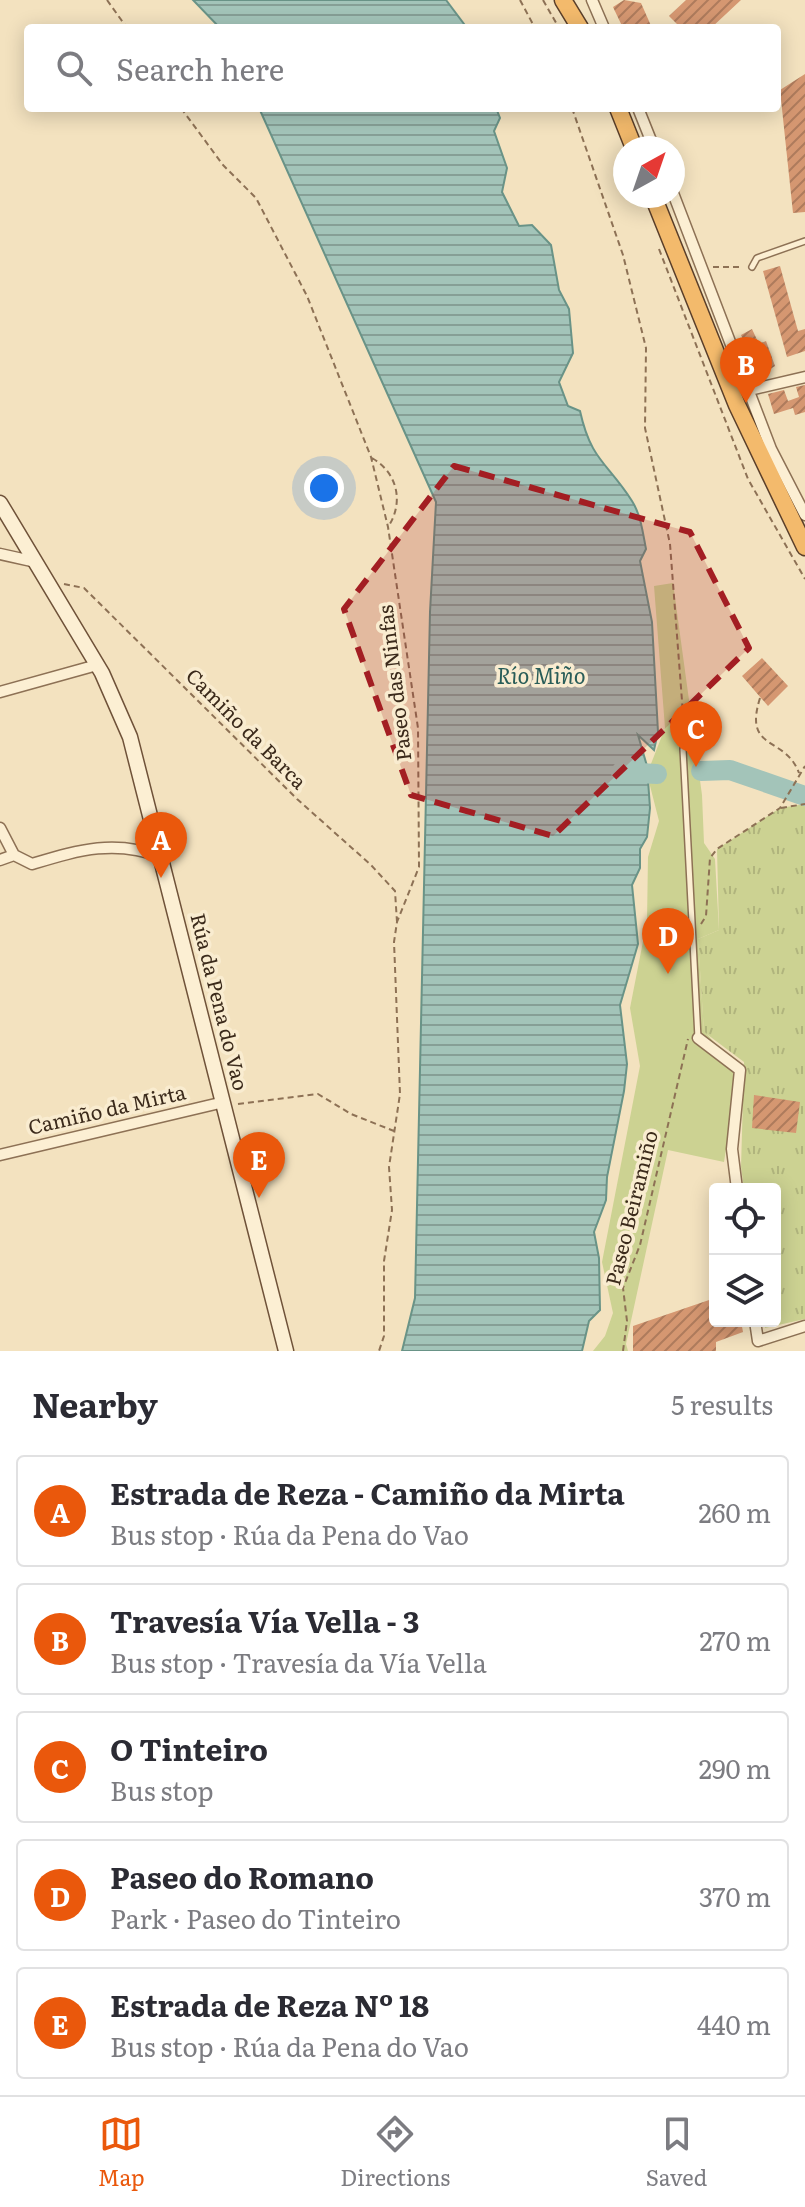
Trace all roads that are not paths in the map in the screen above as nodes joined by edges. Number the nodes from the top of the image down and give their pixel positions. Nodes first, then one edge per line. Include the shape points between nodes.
1 (563, 0) edge
2 (594, 1) edge
3 (578, 24) edge
4 (603, 24) edge
5 (620, 112) edge
6 (640, 112) edge
7 (629, 136) edge
8 (649, 136) edge
9 (658, 208) edge
10 (679, 208) edge
11 (805, 241) edge
12 (752, 267) road end
13 (805, 377) edge
14 (750, 390) junction
15 (0, 503) edge
16 (805, 515) edge
17 (805, 547) edge
18 (0, 554) edge
19 (36, 562) junction
20 (97, 665) junction
21 (0, 692) edge
22 (683, 749) road end
23 (0, 828) edge
24 (14, 855) junction
25 (162, 857) junction
26 (0, 860) edge
27 (698, 1038) joint
28 (224, 1104) junction
29 (0, 1155) edge
30 (736, 1183) edge
31 (805, 1326) edge
32 (756, 1327) edge
33 (758, 1341) junction
34 (286, 1351) edge
35 (751, 1351) edge

1 - 3 highway
2 - 4 street
5 - 7 highway
6 - 8 street
9 - 17 highway via 743,420
10 - 14 street
11 - 12 lane via 757,258
13 - 14 street
14 - 16 street via 771,449
15 - 19 main road, Rúa da Pena do Vao
18 - 19 street
19 - 20 main road, Rúa da Pena do Vao
20 - 21 street
20 - 25 main road, Rúa da Pena do Vao via 130,737
22 - 27 lane
23 - 24 street
24 - 25 street via 32,864 96,845
24 - 26 street
25 - 28 main road, Rúa da Pena do Vao
27 - 30 street via 740,1070 732,1149
28 - 29 street, Camiño da Mirta
28 - 34 main road, Rúa da Pena do Vao
31 - 33 street
32 - 33 street
33 - 35 street

